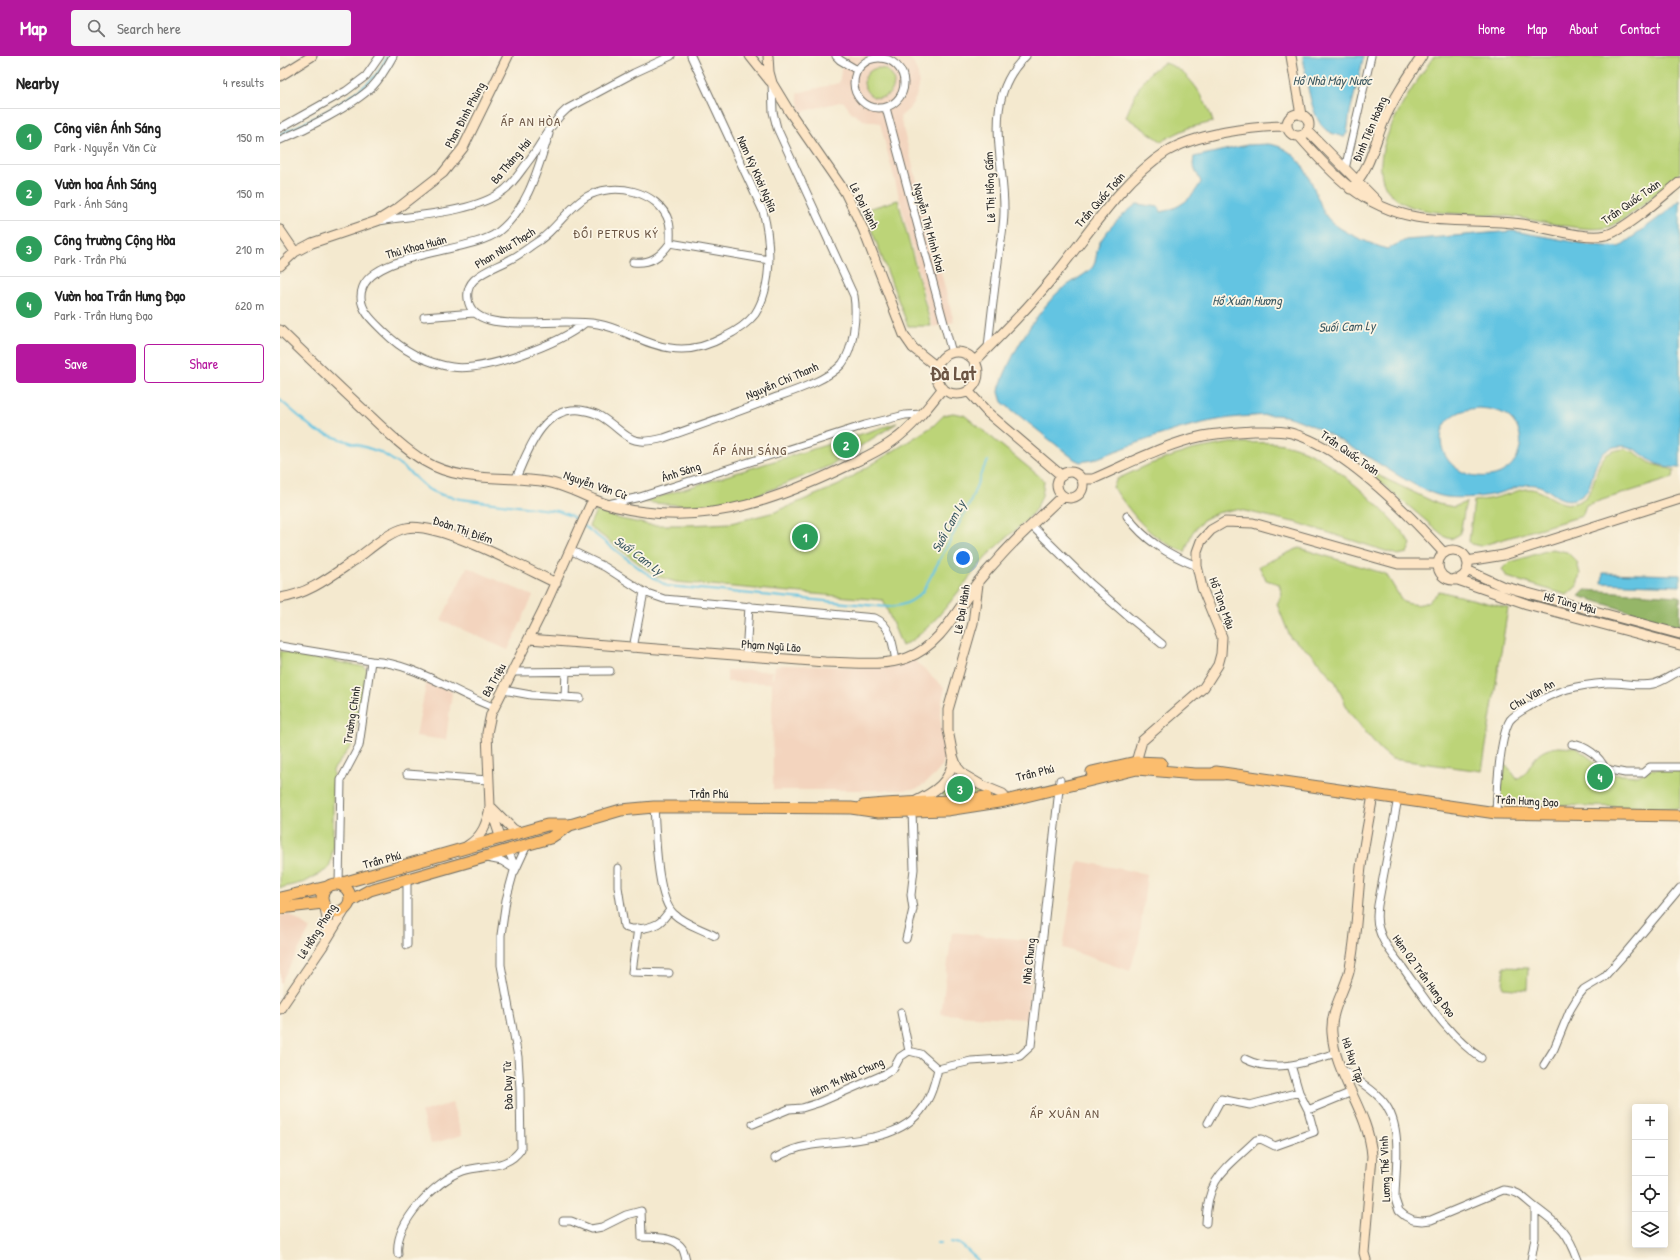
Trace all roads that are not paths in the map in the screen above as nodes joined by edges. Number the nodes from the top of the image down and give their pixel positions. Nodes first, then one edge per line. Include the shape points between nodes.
1 (312, 56) edge
2 (380, 56) edge
3 (393, 56) edge
4 (508, 56) edge
5 (671, 56) edge
6 (691, 56) edge
7 (750, 56) edge
8 (768, 56) edge
9 (836, 56) edge
10 (1026, 56) edge
11 (1291, 56) edge
12 (1370, 56) edge
13 (1422, 56) edge
14 (891, 58) edge
15 (857, 70) junction
16 (280, 76) edge
17 (772, 83) junction
18 (886, 108) junction
19 (1301, 115) junction
20 (1287, 126) junction
21 (280, 128) edge
22 (1307, 130) junction
23 (548, 134) junction
24 (1299, 136) junction
25 (280, 140) edge
26 (1345, 169) junction
27 (1357, 182) junction
28 (1680, 182) edge
29 (1350, 189) junction
30 (1381, 205) junction
31 (377, 221) junction
32 (280, 230) edge
33 (670, 243) junction
34 (295, 252) junction
35 (768, 260) junction
36 (633, 262) dead end
37 (280, 266) edge
38 (474, 313) junction
39 (424, 317) dead end
40 (585, 323) junction
41 (280, 330) edge
42 (988, 348) junction
43 (952, 353) junction
44 (974, 362) junction
45 (937, 367) junction
46 (943, 388) junction
47 (968, 391) junction
48 (922, 414) junction
49 (1062, 476) junction
50 (516, 478) junction
51 (1082, 479) junction
52 (1062, 496) junction
53 (593, 499) junction
54 (1680, 499) edge
55 (607, 504) junction
56 (1127, 516) dead end
57 (1032, 526) junction
58 (572, 546) junction
59 (1444, 553) junction
60 (1438, 564) junction
61 (1197, 566) junction
62 (1467, 566) junction
63 (1455, 579) junction
64 (978, 582) junction
65 (556, 583) junction
66 (644, 592) junction
67 (280, 598) edge
68 (749, 606) junction
69 (1680, 634) edge
70 (529, 639) junction
71 (1162, 644) dead end
72 (1680, 645) edge
73 (280, 646) edge
74 (633, 648) junction
75 (746, 656) junction
76 (371, 661) junction
77 (896, 661) junction
78 (610, 670) dead end
79 (566, 671) junction
80 (1680, 671) edge
81 (513, 672) junction
82 (503, 690) junction
83 (565, 697) junction
84 (580, 698) dead end
85 (493, 707) junction
86 (1572, 744) dead end
87 (953, 756) junction
88 (1136, 766) junction
89 (1680, 767) edge
90 (407, 774) dead end
91 (488, 780) junction
92 (1059, 784) junction
93 (1373, 795) junction
94 (1004, 797) junction
95 (1398, 798) junction
96 (490, 806) junction
97 (654, 807) junction
98 (912, 807) junction
99 (1496, 813) junction
100 (1680, 816) edge
101 (570, 826) junction
102 (520, 834) junction
103 (501, 839) junction
104 (527, 845) junction
105 (508, 850) junction
106 (457, 852) junction
107 (478, 859) junction
108 (513, 868) junction
109 (618, 868) dead end
110 (513, 877) junction
111 (407, 879) junction
112 (339, 884) junction
113 (327, 888) junction
114 (1680, 888) edge
115 (280, 898) edge
116 (349, 903) junction
117 (324, 905) junction
118 (280, 908) edge
119 (670, 910) junction
120 (638, 928) junction
121 (715, 936) dead end
122 (906, 939) dead end
123 (407, 945) dead end
124 (323, 946) junction
125 (669, 974) dead end
126 (280, 1009) edge
127 (902, 1012) dead end
128 (909, 1051) junction
129 (1336, 1053) junction
130 (1481, 1058) dead end
131 (1245, 1059) dead end
132 (1291, 1065) junction
133 (1544, 1065) dead end
134 (938, 1069) junction
135 (1343, 1070) junction
136 (1299, 1092) junction
137 (1352, 1092) junction
138 (1308, 1110) junction
139 (753, 1124) dead end
140 (1208, 1124) dead end
141 (775, 1158) dead end
142 (1535, 1207) junction
143 (563, 1221) dead end
144 (1206, 1223) dead end
145 (398, 1254) dead end
146 (686, 1260) edge
147 (1366, 1260) edge
148 (1530, 1260) edge
149 (1578, 1260) edge

1 - 16 main road
2 - 21 street via 366,76 346,91
3 - 25 street via 372,87 303,130
4 - 31 main road, Phan Đình Phùng via 476,124 454,160 427,186
5 - 23 street, Ba Tháng Hai via 567,109
6 - 35 street, Nam Kỳ Khởi Nghĩa via 763,211 769,241
7 - 17 main road
8 - 17 main road, Lê Đại Hành
9 - 15 street
10 - 42 street, Lê Thị Hồng Gấm via 1002,93 998,111 1004,213
11 - 19 main road
12 - 26 street
13 - 27 main road, Đinh Tiên Hoàng via 1382,123 1368,165
14 - 15 street via 870,59
14 - 18 street via 900,68 904,84 899,98
15 - 18 street via 853,85 859,99 871,107
17 - 45 main road, Lê Đại Hành via 852,205 904,335 913,348
17 - 50 street, Nguyễn Chí Thanh via 772,112 778,128 854,296 854,330 844,362 836,371 800,388 646,442 630,439 598,415 574,410 561,413 550,419 538,433
18 - 43 street, Nguyễn Thị Minh Khai
19 - 20 main road via 1291,116
19 - 22 main road via 1307,119
20 - 24 main road via 1292,134
20 - 42 main road, Trần Quốc Toản via 1268,126 1194,140 1166,152 1138,175 1098,219 1056,274
22 - 24 main road
22 - 26 main road, Trần Quốc Toản
23 - 31 street, Ba Tháng Hai via 505,190 494,197 479,204 460,208
23 - 40 street, Thủ Khoa Huân via 523,202 498,233 481,241 384,267 370,276 363,285 361,297 365,311 387,335 435,363 454,367 477,366 533,350 572,334
24 - 29 main road, Trần Quốc Toản
26 - 27 main road, Trần Quốc Toản
27 - 29 main road, Đinh Tiên Hoàng
27 - 30 main road, Trần Quốc Toản
28 - 30 main road, Trần Quốc Toản via 1622,226 1605,235 1577,234 1500,221 1417,217
29 - 30 main road, Trần Quốc Toản
31 - 34 main road, Ba Tháng Hai via 312,243
32 - 34 main road
33 - 35 street
33 - 36 street via 650,262
33 - 38 street, Phan Như Thạch via 669,222 652,199 634,191 616,188 600,191 578,203 547,235 512,259 474,280 468,293 469,305
34 - 37 main road, Ba Tháng Hai
35 - 40 street, Nam Kỳ Khởi Nghĩa via 763,296 754,316 716,342 684,349 671,348 644,342 600,324
38 - 39 street
38 - 40 street via 502,323
41 - 50 main road, Nguyễn Văn Cừ via 375,421 422,460 438,469 476,478
42 - 44 main road, Trần Quốc Toản
43 - 44 main road via 965,354
43 - 45 main road via 943,358
44 - 47 main road via 978,375
45 - 46 main road via 937,378
46 - 47 main road via 955,394
46 - 48 main road, Nguyễn Văn Cừ
47 - 49 main road via 988,413
48 - 55 street, Ánh Sáng via 905,415 865,425 640,497
48 - 55 main road, Nguyễn Văn Cừ via 893,442 803,486 762,502 720,512 678,515 644,512
49 - 51 main road via 1072,473
49 - 52 main road via 1057,486
50 - 53 main road, Nguyễn Văn Cừ via 567,487
51 - 52 main road via 1082,490 1077,496
51 - 59 main road, Trần Quốc Toản via 1093,479 1202,436 1272,430 1290,432 1309,439 1342,459 1376,485
52 - 57 main road, Lê Đại Hành
53 - 55 main road, Nguyễn Văn Cừ
53 - 58 main road, Bà Triệu
54 - 62 main road
56 - 61 street via 1144,537 1167,553
57 - 64 main road, Lê Đại Hành
57 - 71 street via 1091,584
58 - 65 main road, Bà Triệu
58 - 66 street
59 - 60 main road
59 - 62 main road via 1452,550 1462,553
60 - 61 main road, Hồ Tùng Mậu via 1398,564 1242,521 1225,522 1212,530 1202,541 1197,552
60 - 63 main road via 1439,571 1444,577
61 - 88 main road, Hồ Tùng Mậu via 1202,588 1222,637 1218,665 1204,687 1142,740
62 - 63 main road via 1462,576
62 - 69 main road, Hồ Tùng Mậu via 1502,586
63 - 72 main road, Hồ Tùng Mậu via 1527,604
64 - 77 main road, Phạm Ngũ Lão via 955,616 928,646 915,655
64 - 87 main road, Lê Đại Hành via 972,629 948,710 948,730
65 - 67 main road, Đoàn Thị Điểm via 451,536 426,529 410,528 393,534 308,590
65 - 70 main road, Bà Triệu
66 - 68 street via 664,599
66 - 74 street
68 - 75 street
68 - 77 street via 875,618 884,623 888,630
70 - 74 main road, Phạm Ngũ Lão
70 - 81 main road, Bà Triệu
73 - 76 street
74 - 75 main road, Phạm Ngũ Lão
75 - 77 main road, Phạm Ngũ Lão via 825,662
76 - 85 street via 406,666
76 - 112 street, Trường Chinh via 359,746 342,780
78 - 79 street
79 - 81 street
79 - 83 street
80 - 99 street, Chu Văn An via 1652,684 1609,683 1562,689 1514,716 1504,737
81 - 82 main road, Bà Triệu
82 - 83 street
82 - 85 main road, Bà Triệu
83 - 84 street
85 - 91 main road, Bà Triệu via 487,733
86 - 89 street via 1580,745 1602,760 1605,769 1643,773 1650,767
87 - 94 main road, Lê Đại Hành via 957,767 964,775
87 - 98 main road, Lê Đại Hành via 949,776
88 - 92 main road, Trần Phú
88 - 93 main road, Trần Phú via 1195,766 1223,774
90 - 91 street
91 - 96 main road, Bà Triệu
92 - 94 main road, Trần Phú
92 - 134 street, Nhà Chung via 1031,1046 1020,1056 971,1061
93 - 95 main road, Trần Hưng Đạo
93 - 129 main road, Hà Huy Tập via 1349,973 1335,1008 1332,1032
94 - 98 main road, Trần Phú
95 - 99 main road, Trần Hưng Đạo
95 - 130 street, Hẻm 02 Trần Hưng Đạo via 1378,905 1378,928 1389,949 1431,1007 1468,1049
96 - 102 main road
96 - 103 main road, Bà Triệu
96 - 106 main road via 488,820 481,834
97 - 98 main road, Trần Phú via 851,808 879,804
97 - 101 main road, Trần Phú via 621,810
97 - 119 street via 659,873 665,902
98 - 122 street via 913,909
99 - 100 main road, Trần Hưng Đạo
101 - 102 main road, Trần Phú via 547,825
101 - 104 main road, Trần Phú via 550,838
102 - 103 main road, Trần Phú
103 - 105 main road
103 - 106 main road, Trần Phú
104 - 105 main road, Trần Phú
104 - 110 street
105 - 107 main road, Trần Phú
105 - 108 street, Đào Duy Từ
106 - 112 main road, Trần Phú
107 - 108 street via 502,861
107 - 111 main road, Trần Phú
108 - 110 street, Đào Duy Từ
109 - 120 street via 624,926 631,930
110 - 145 street, Đào Duy Từ via 504,912 501,965 518,1057 520,1149 517,1155 502,1164 463,1171 436,1187 422,1200 401,1231 397,1245
111 - 116 main road, Trần Phú via 370,890
111 - 123 street
112 - 113 main road
112 - 116 main road via 347,889
113 - 115 main road
113 - 117 main road via 323,895
114 - 133 street via 1604,977 1579,995
116 - 117 main road via 337,912
116 - 124 main road, Lê Hồng Phong
117 - 118 main road
117 - 124 main road via 328,926
119 - 120 street via 658,924
119 - 121 street via 675,916
120 - 125 street via 632,972
124 - 126 main road, Lê Hồng Phong
127 - 128 street
128 - 134 street via 921,1054
128 - 139 street, Hẻm 14 Nhà Chung via 885,1074 818,1103 802,1108 789,1108
129 - 132 street
129 - 135 main road, Hà Huy Tập
131 - 132 street via 1262,1066
132 - 136 street
134 - 141 street via 927,1102 915,1116 892,1132 856,1140 807,1146 790,1150
135 - 137 main road, Hà Huy Tập
135 - 142 street, Lương Thế Vinh via 1380,1098 1390,1111 1395,1123 1395,1199 1399,1211 1405,1216 1413,1220 1431,1220 1503,1190 1513,1190
136 - 138 street
136 - 140 street via 1250,1105 1221,1098
137 - 138 street
137 - 147 main road, Hà Huy Tập via 1371,1144 1364,1253
138 - 144 street via 1314,1132 1275,1146 1258,1139 1220,1175 1208,1196
142 - 148 street via 1535,1238
142 - 149 street, Lương Thế Vinh via 1564,1231
143 - 146 street via 571,1221 591,1229 641,1211 642,1237 674,1242 682,1248

